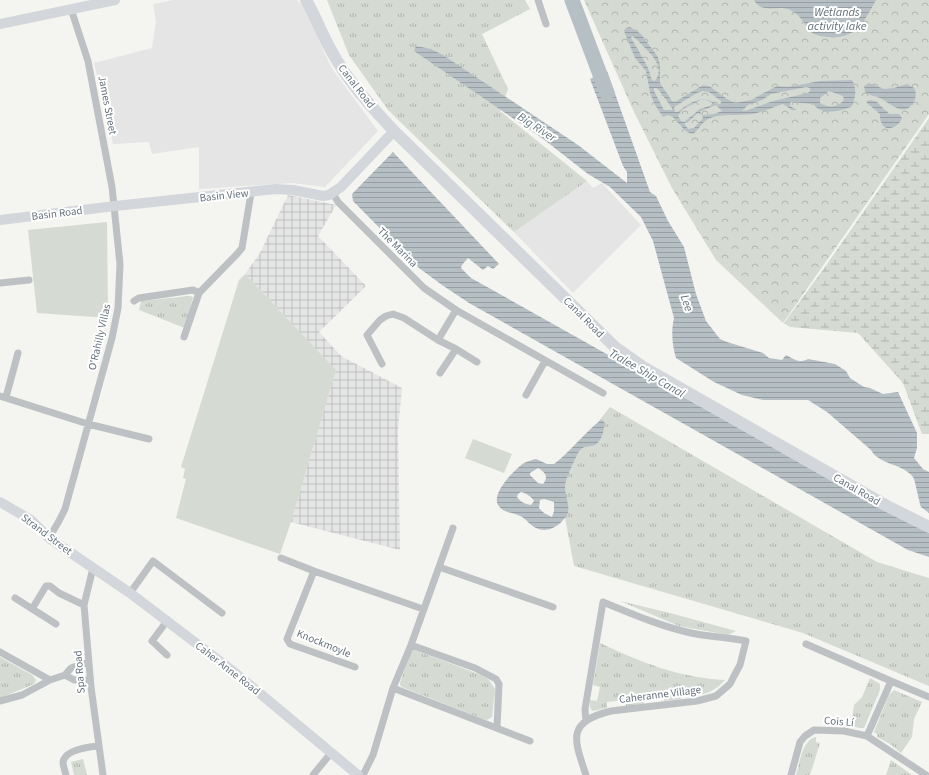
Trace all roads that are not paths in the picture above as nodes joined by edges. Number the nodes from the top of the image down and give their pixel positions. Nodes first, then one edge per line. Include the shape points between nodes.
1 (115, 0) edge
2 (306, 0) edge
3 (312, 0) edge
4 (538, 0) edge
5 (71, 9) junction
6 (315, 17) junction
7 (0, 24) edge
8 (546, 24) dead end
9 (394, 131) junction
10 (332, 192) junction
11 (251, 193) junction
12 (115, 206) junction
13 (0, 220) edge
14 (29, 280) dead end
15 (0, 283) edge
16 (199, 293) junction
17 (134, 301) dead end
18 (456, 310) junction
19 (184, 337) dead end
20 (438, 340) junction
21 (456, 349) junction
22 (18, 353) dead end
23 (546, 361) junction
24 (477, 362) dead end
25 (382, 364) dead end
26 (440, 374) dead end
27 (603, 393) dead end
28 (526, 395) dead end
29 (3, 397) edge
30 (88, 424) junction
31 (149, 439) dead end
32 (0, 502) edge
33 (929, 527) edge
34 (453, 528) dead end
35 (49, 538) junction
36 (282, 558) dead end
37 (440, 567) junction
38 (93, 568) junction
39 (314, 571) junction
40 (130, 594) junction
41 (15, 598) dead end
42 (84, 605) junction
43 (553, 607) dead end
44 (32, 609) junction
45 (423, 609) junction
46 (222, 614) dead end
47 (167, 621) junction
48 (56, 624) dead end
49 (806, 644) dead end
50 (411, 645) junction
51 (0, 652) edge
52 (167, 655) dead end
53 (88, 662) junction
54 (355, 668) dead end
55 (65, 675) junction
56 (50, 680) junction
57 (90, 680) junction
58 (891, 681) junction
59 (393, 688) junction
60 (929, 697) edge
61 (0, 702) edge
62 (586, 721) junction
63 (497, 728) junction
64 (867, 736) junction
65 (530, 741) dead end
66 (98, 746) junction
67 (331, 753) junction
68 (66, 775) edge
69 (103, 775) edge
70 (314, 775) edge
71 (358, 775) edge
72 (363, 775) edge
73 (586, 775) edge
74 (791, 775) edge
75 (926, 775) edge

1 - 5 main road
2 - 6 main road
3 - 6 main road
4 - 8 street
5 - 7 main road
5 - 12 street, James Street via 88,61
6 - 9 main road, Canal Road via 332,53 345,73
9 - 10 main road via 342,187
9 - 33 main road, Canal Road via 597,330 627,356 886,506
10 - 11 main road, Basin View via 323,196 276,189
10 - 18 street, The Marina via 338,202 424,288
11 - 12 main road, Basin View
11 - 16 street via 242,248
12 - 13 main road, Basin Road
12 - 30 street, O'Rahilly Villas via 120,264 118,308
14 - 15 street
16 - 17 street via 193,290 139,298
16 - 19 street
18 - 20 street
18 - 23 street, The Marina
20 - 21 street
20 - 25 street via 404,318 394,314 386,316 367,335
21 - 24 street
21 - 26 street
22 - 29 street
23 - 27 street, The Marina
23 - 28 street
29 - 30 street
30 - 31 street
30 - 35 street, O'Rahilly Villas via 64,509
32 - 35 main road, Strand Street via 31,520
34 - 37 street
35 - 38 main road, Strand Street
36 - 39 street
37 - 43 street
37 - 45 street
38 - 40 main road, Caher Anne Road
38 - 42 street, Spa Road
39 - 45 street
39 - 54 street, Knockmoyle via 287,639 290,644
40 - 46 street via 153,561
40 - 47 main road, Caher Anne Road
41 - 44 street
42 - 44 street via 46,586
42 - 53 street, Spa Road
44 - 48 street
45 - 50 street
47 - 52 street via 152,641
47 - 67 main road, Caher Anne Road via 259,692
49 - 58 street
50 - 59 street
50 - 63 street via 475,668 496,679
51 - 56 street
53 - 55 street via 71,668
53 - 57 street, Spa Road
55 - 56 street
55 - 57 street via 74,680
56 - 61 street via 22,695
57 - 66 street, Spa Road
58 - 60 street
58 - 64 street, Cois Lí
59 - 63 street
59 - 72 street via 373,755
62 - 62 street, Caheranne Village via 611,711 697,701 716,696 730,684 740,665 746,641 692,634 603,602 585,709
62 - 73 street via 580,725 576,739
63 - 65 street
64 - 74 street, Cois Lí via 844,731 814,730 800,742
64 - 75 street, Cois Lí
66 - 68 street via 81,748 68,754 63,763
66 - 69 street, Spa Road
67 - 70 street
67 - 71 main road, Caher Anne Road

